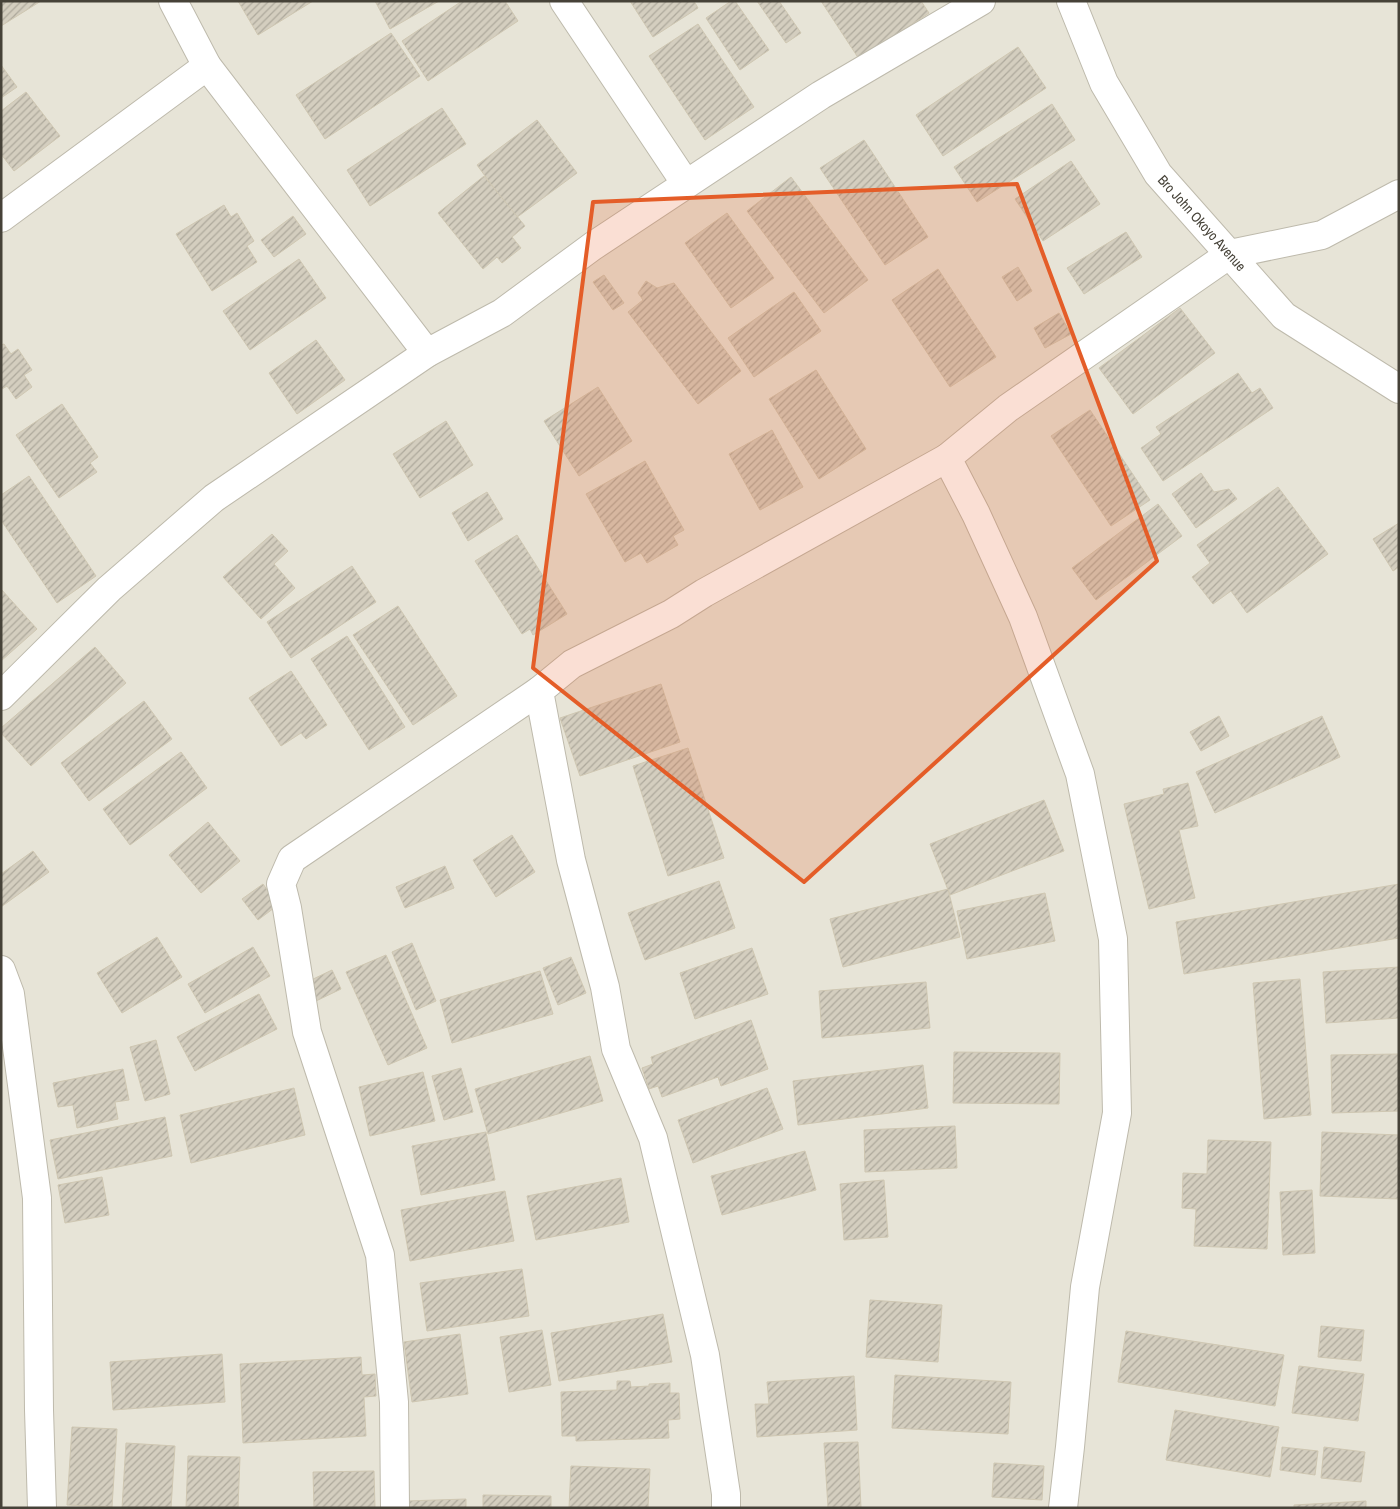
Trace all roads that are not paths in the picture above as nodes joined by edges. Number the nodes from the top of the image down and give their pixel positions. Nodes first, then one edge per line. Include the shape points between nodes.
1 (173, 1) edge
2 (564, 1) edge
3 (981, 1) edge
4 (1072, 1) edge
5 (207, 66) junction
6 (686, 184) junction
7 (1399, 194) edge
8 (1, 218) edge
9 (1230, 254) junction
10 (427, 353) junction
11 (1399, 389) edge
12 (947, 458) junction
13 (539, 691) junction
14 (1, 696) edge
15 (1, 970) edge
16 (42, 1508) edge
17 (396, 1508) edge
18 (726, 1508) edge
19 (1063, 1508) edge

1 - 5 street
2 - 6 street
3 - 6 street via 821,95
4 - 9 street, Bro John Okoyo Avenue via 1104,84 1158,174
5 - 8 street
5 - 10 street
6 - 10 street via 593,246 502,313
7 - 9 street via 1322,234
9 - 11 street, Bro John Okoyo Avenue via 1284,316
9 - 12 street via 1008,408
10 - 14 street via 214,498 109,589
12 - 13 street via 671,614 572,664
12 - 19 street via 1022,617 1080,774 1113,939 1117,1113 1085,1288
13 - 17 street via 292,859 281,884 307,1032 380,1255 394,1402
13 - 18 street via 571,860 605,986 616,1049 653,1138 705,1355
15 - 16 street via 10,994 37,1198

